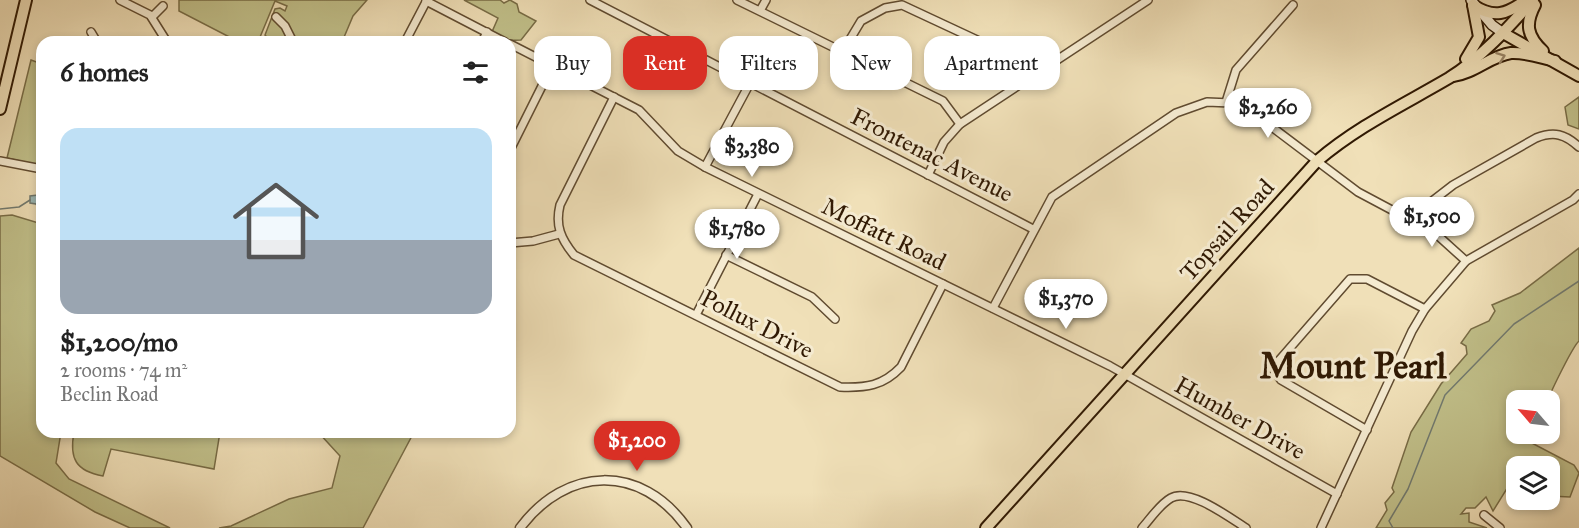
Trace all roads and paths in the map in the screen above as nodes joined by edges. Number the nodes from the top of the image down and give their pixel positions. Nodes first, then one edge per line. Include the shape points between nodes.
1 (26, 0) edge
2 (120, 0) edge
3 (590, 0) edge
4 (737, 0) edge
5 (766, 0) edge
6 (1148, 0) edge
7 (1526, 0) edge
8 (1535, 0) edge
9 (426, 1) edge
10 (1472, 2) edge
11 (1293, 5) dead end
12 (163, 6) dead end
13 (761, 9) junction
14 (152, 17) junction
15 (276, 17) dead end
16 (91, 32) dead end
17 (486, 32) junction
18 (1503, 33) junction
19 (93, 36) edge
20 (163, 36) edge
21 (289, 36) edge
22 (408, 36) edge
23 (484, 36) edge
24 (494, 36) edge
25 (852, 36) edge
26 (969, 36) edge
27 (830, 44) edge
28 (516, 47) edge
29 (534, 57) edge
30 (1060, 58) edge
31 (1555, 61) junction
32 (719, 67) edge
33 (1579, 76) edge
34 (1450, 77) junction
35 (912, 86) edge
36 (540, 90) edge
37 (598, 90) edge
38 (746, 90) edge
39 (764, 90) edge
40 (1012, 90) edge
41 (614, 98) junction
42 (1226, 102) junction
43 (0, 109) edge
44 (960, 124) junction
45 (516, 138) edge
46 (1579, 147) edge
47 (1317, 160) junction
48 (0, 161) edge
49 (705, 167) junction
50 (36, 169) edge
51 (928, 175) junction
52 (758, 194) junction
53 (1579, 194) edge
54 (1409, 219) junction
55 (1033, 229) junction
56 (559, 234) junction
57 (516, 243) edge
58 (726, 255) junction
59 (1466, 261) junction
60 (943, 284) junction
61 (993, 308) junction
62 (1425, 309) junction
63 (696, 315) junction
64 (835, 319) dead end
65 (1125, 376) junction
66 (1367, 430) junction
67 (1337, 494) junction
68 (1484, 515) dead end
69 (520, 528) edge
70 (687, 528) edge
71 (986, 528) edge
72 (1142, 528) edge
73 (1246, 528) edge
74 (1321, 528) edge
75 (1500, 528) edge

1 - 43 main road
2 - 14 street
3 - 32 street, Frontenac Avenue
4 - 13 street
5 - 13 street
6 - 30 street
7 - 10 main road via 1496,15 1483,12
8 - 18 main road, Topsail Road
8 - 31 main road via 1528,29 1532,40
9 - 17 street
9 - 22 street
10 - 18 main road
10 - 34 main road via 1479,30 1477,44
11 - 42 street via 1236,70
12 - 14 street
13 - 27 street
14 - 20 street
15 - 21 street
16 - 19 street
17 - 23 street
17 - 24 street
18 - 31 main road
18 - 34 main road, Topsail Road
25 - 26 street via 861,21 885,8 903,5
28 - 29 street, Moffatt Road
31 - 33 main road
34 -> 31 main road via 1472,72 1511,53
34 - 47 main road, Topsail Road via 1366,123
35 - 44 street via 943,101
36 - 45 street
37 - 41 street, Moffatt Road
38 - 49 street
39 - 51 street, Frontenac Avenue
40 - 44 street
41 - 49 street, Moffatt Road via 639,110 678,151
41 - 56 street via 560,205
42 - 47 street via 1252,112
42 - 55 street via 1201,103 1176,114 1052,197
44 - 51 street via 944,142
46 - 54 street via 1563,135 1536,138 1453,185
47 - 54 street via 1358,192
47 - 65 main road, Topsail Road
48 - 50 street
49 - 52 street, Moffatt Road
51 - 55 street, Frontenac Avenue
52 - 58 street
52 - 60 street, Moffatt Road
53 - 59 street
54 - 59 street via 1435,233
55 - 61 street
56 - 57 street
56 - 63 street, Pollux Drive via 574,255
58 - 63 street
58 - 64 street via 812,297
59 - 62 street
60 - 61 street, Moffatt Road
60 - 63 street, Pollux Drive via 902,367 873,386 840,387
61 - 65 street, Moffatt Road
62 - 66 street
62 - 66 street via 1366,279 1350,279 1275,365 1274,371 1281,380
65 - 67 street, Humber Drive
65 - 71 main road, Topsail Road
66 - 67 street
67 - 74 street
68 - 75 street
69 - 70 street via 546,498 583,482 603,481 647,490 669,506
72 - 73 street via 1169,499 1182,495 1195,498

